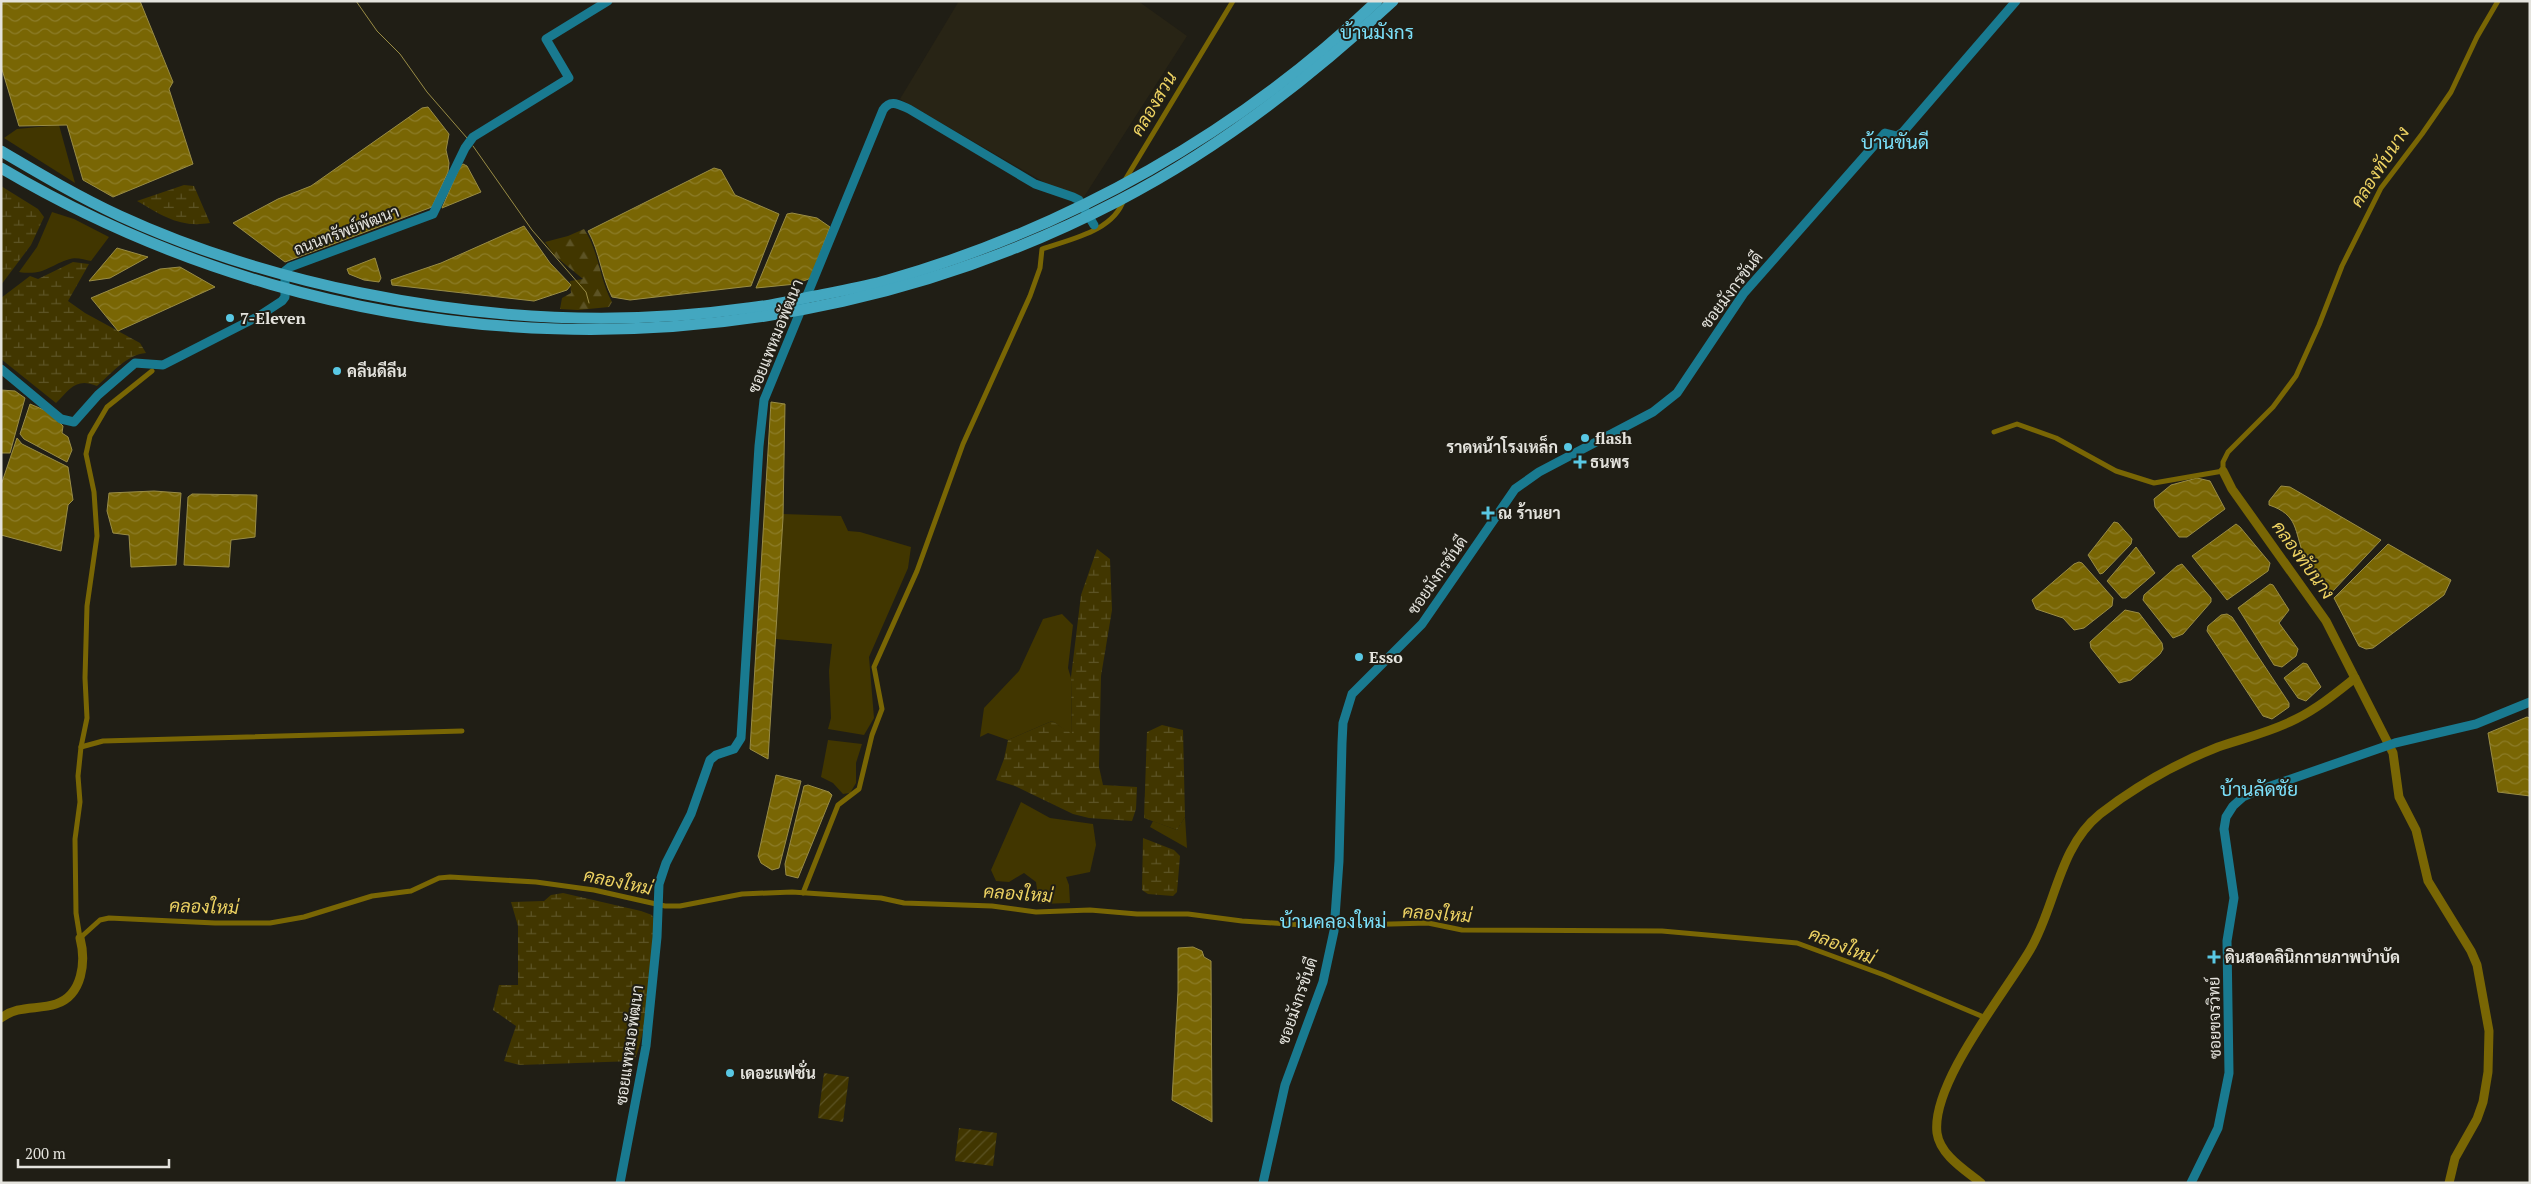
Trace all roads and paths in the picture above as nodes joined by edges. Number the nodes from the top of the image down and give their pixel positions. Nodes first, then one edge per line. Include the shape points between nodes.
1 (608, 1) edge
2 (1377, 1) edge
3 (1393, 1) edge
4 (2016, 1) edge
5 (1, 151) edge
6 (1, 168) edge
7 (1094, 225) dead end
8 (1, 369) edge
9 (2530, 702) edge
10 (620, 1183) edge
11 (1263, 1183) edge
12 (2191, 1183) edge

1 - 8 street, ถนนทรัพย์พัฒนา via 546,39 569,78 473,137 433,214 290,267 285,271 285,297 282,301 163,365 135,364 98,395 74,422 61,419
2 - 5 highway via 1307,63 1253,104 1146,173 1101,197 1029,230 902,276 749,308 642,317 559,317 459,311 348,290 245,263 145,226 41,175
3 - 6 highway via 1318,67 1243,124 1117,202 1030,242 935,277 845,303 747,320 686,327 555,329 455,322 371,308 238,275 153,244 78,211
4 - 11 street, ซอยมังกรขันดี via 1903,132 1894,136 1884,133 1756,278 1689,376 1666,403 1539,472 1515,489 1422,624 1352,694 1343,723 1334,926 1323,982 1285,1084
7 - 10 street, ซอยแพหมอพัฒนา via 1079,200 1073,196 1035,184 909,109 894,103 886,105 764,400 741,738 734,749 710,760 691,814 661,876 646,1046
9 - 12 street, ซอยขจรวิทย์ via 2476,724 2391,744 2260,790 2243,797 2226,817 2225,842 2234,898 2227,941 2229,1073 2218,1128

